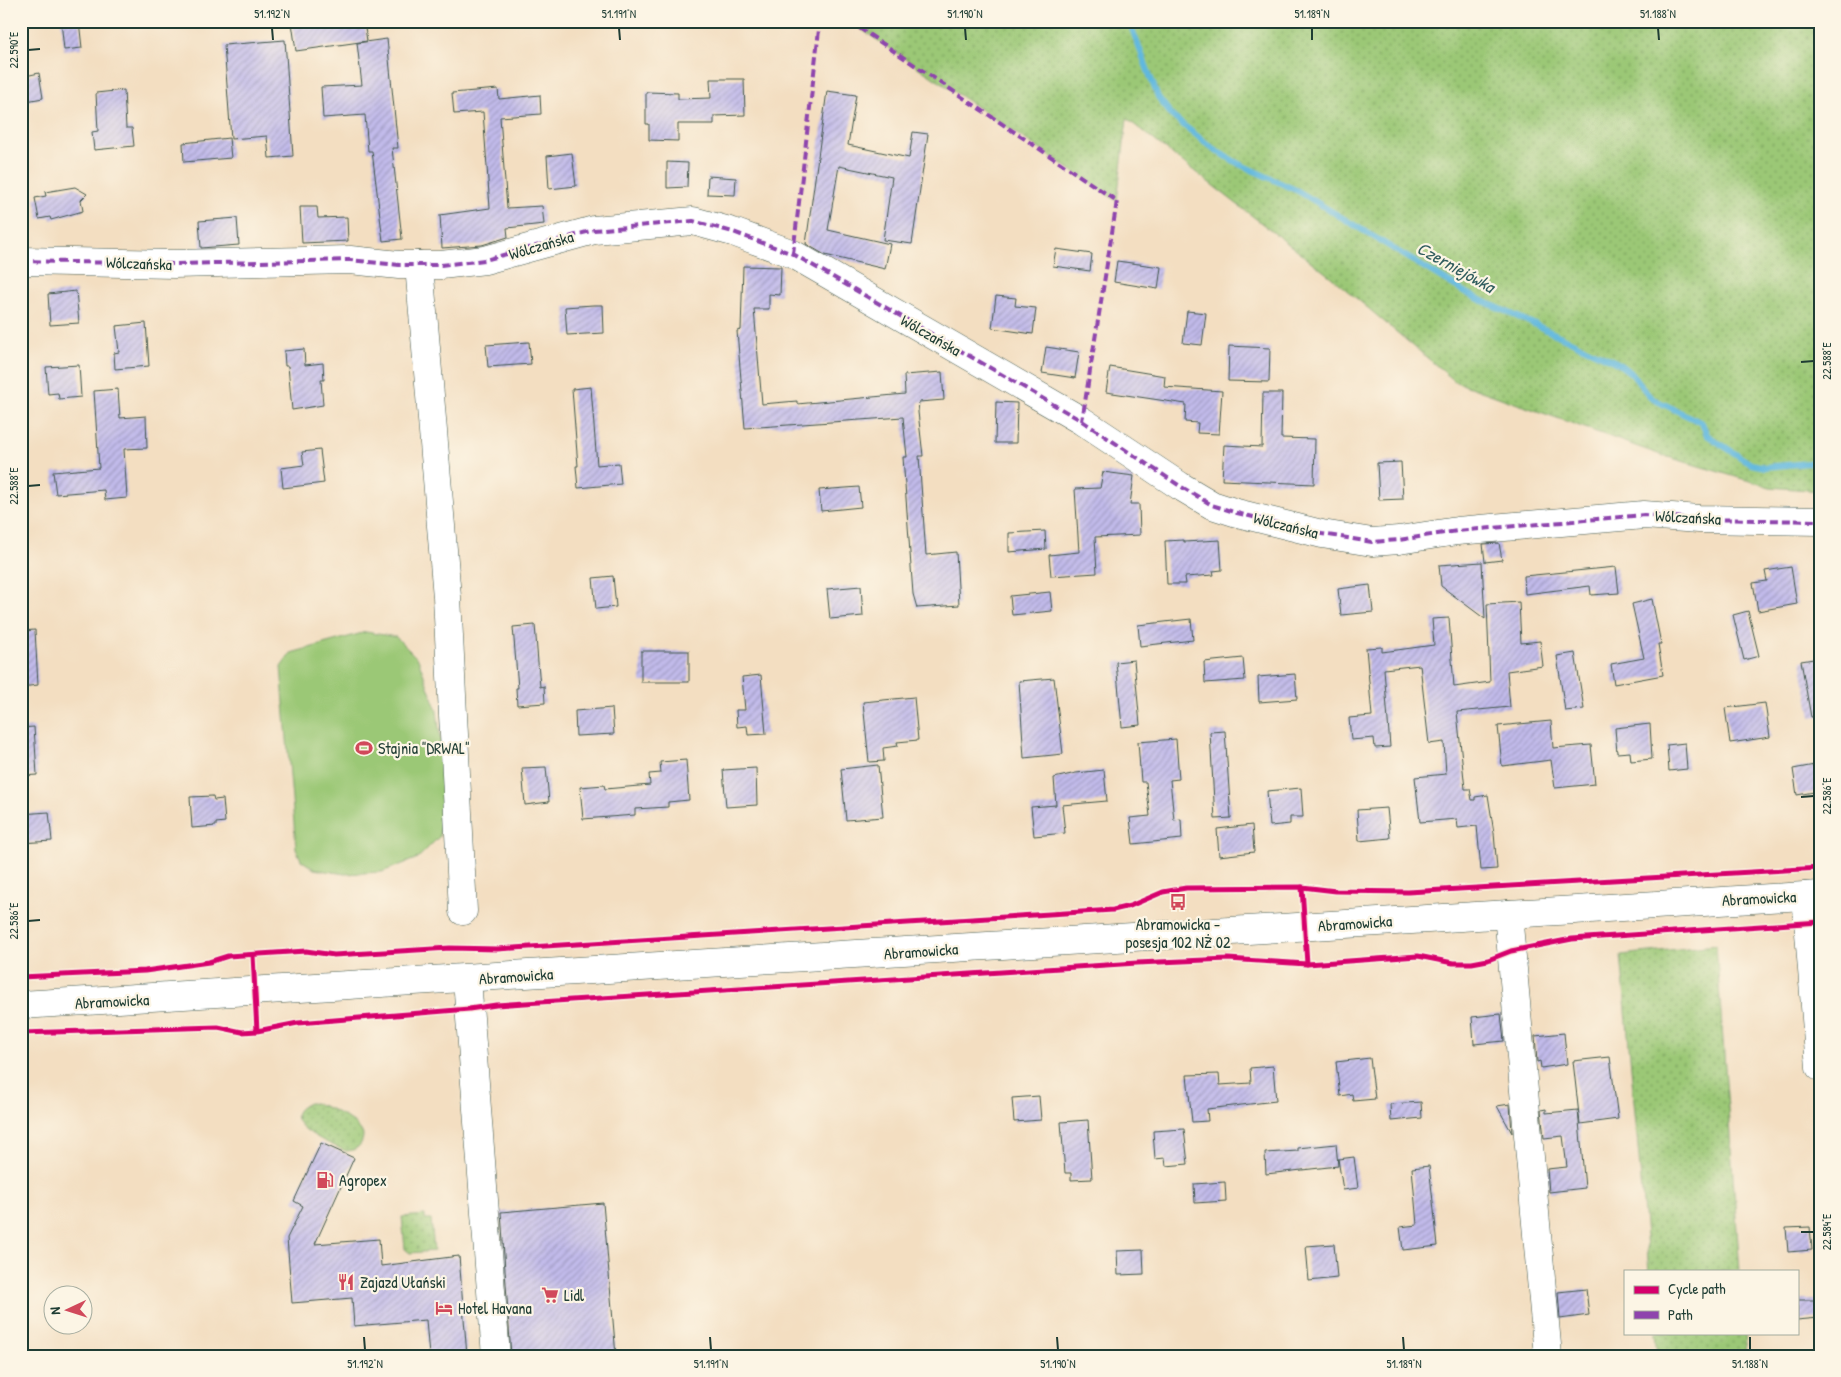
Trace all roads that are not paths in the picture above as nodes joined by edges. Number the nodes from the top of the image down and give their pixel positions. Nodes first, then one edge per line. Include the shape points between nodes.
1 (21, 261) edge
2 (419, 265) junction
3 (1820, 522) edge
4 (1813, 895) edge
5 (463, 911) dead end
6 (1508, 914) junction
7 (467, 979) junction
8 (21, 1005) edge
9 (1820, 1067) edge
10 (496, 1356) edge
11 (1548, 1356) edge

1 - 2 street, Wólczańska via 174,264 350,260
2 - 3 street, Wólczańska via 485,260 594,230 693,222 733,232 793,254 856,289 1082,422 1212,505 1348,539 1372,542 1399,540 1466,530 1644,515 1699,520
2 - 5 street via 447,597
4 - 6 street, Abramowicka
4 - 9 street
6 - 7 street, Abramowicka
6 - 11 street
7 - 8 street, Abramowicka
7 - 10 street

